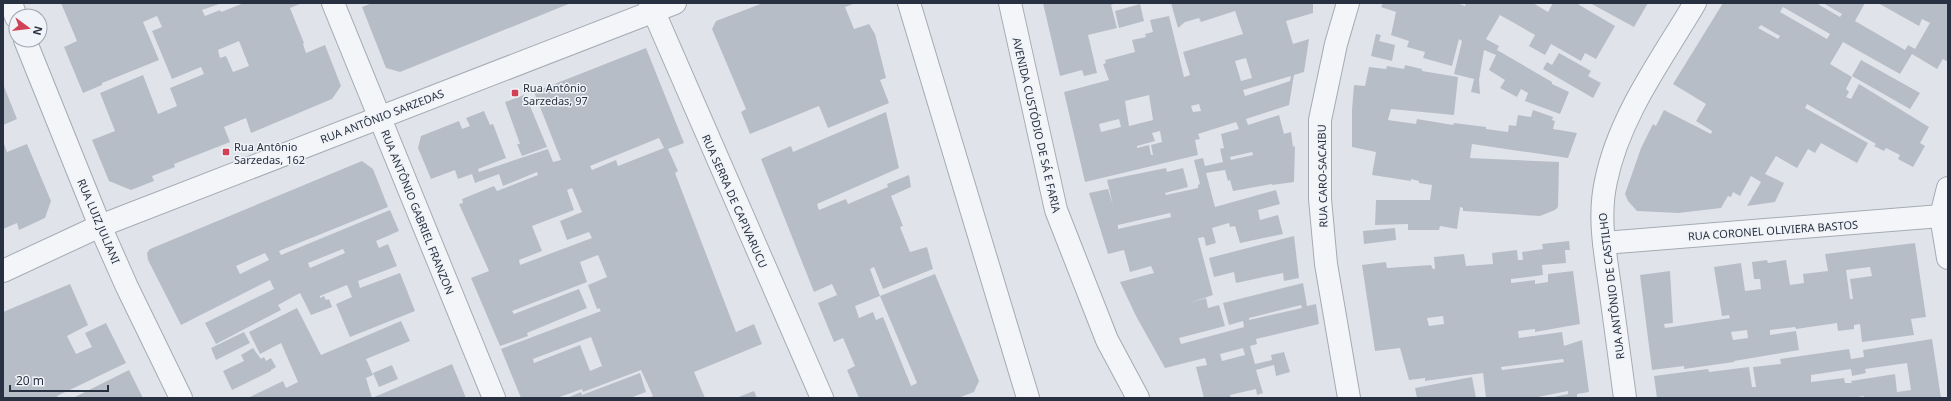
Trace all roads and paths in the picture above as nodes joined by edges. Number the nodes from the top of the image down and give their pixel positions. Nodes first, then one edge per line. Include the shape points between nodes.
1 (333, 3) edge
2 (675, 3) edge
3 (1010, 3) edge
4 (1348, 3) edge
5 (1695, 3) edge
6 (910, 4) edge
7 (651, 8) edge
8 (28, 48) edge
9 (379, 117) junction
10 (1948, 188) edge
11 (1941, 216) junction
12 (100, 226) junction
13 (1604, 243) junction
14 (1948, 258) edge
15 (3, 271) edge
16 (181, 398) edge
17 (494, 398) edge
18 (822, 398) edge
19 (1028, 398) edge
20 (1138, 398) edge
21 (1349, 398) edge
22 (1625, 398) edge

1 - 9 street, RUA ANTÔNIO GABRIEL FRANZON
2 - 7 street, RUA ANTÔNIO SARZEDAS
3 - 20 street, AVENIDA CUSTÓDIO DE SÁ E FARIA via 1056,210 1107,340
4 - 21 street, RUA CARO-SACAIBU via 1336,44 1320,120 1320,199 1326,264
5 - 13 street, RUA ANTÔNIO DE CASTILHO via 1633,108 1618,141 1606,181 1602,207
6 - 19 street
7 - 9 street, RUA ANTÔNIO SARZEDAS
7 - 18 street, RUA SERRA DE CAPIVARUCU
8 - 12 street, RUA LUIZ JULIANI
9 - 12 street, RUA ANTÔNIO SARZEDAS
9 - 17 street, RUA ANTÔNIO GABRIEL FRANZON
10 - 11 street
11 - 13 street, RUA CORONEL OLIVIERA BASTOS
11 - 14 street
12 - 15 street, RUA ANTÔNIO SARZEDAS
12 - 16 street, RUA LUIZ JULIANI
13 - 22 street, RUA ANTÔNIO DE CASTILHO

